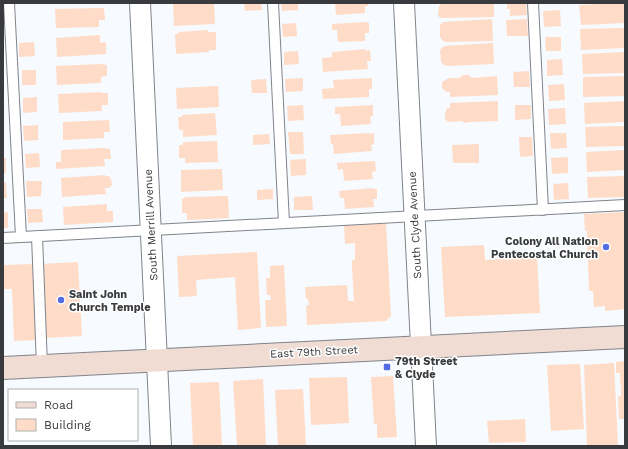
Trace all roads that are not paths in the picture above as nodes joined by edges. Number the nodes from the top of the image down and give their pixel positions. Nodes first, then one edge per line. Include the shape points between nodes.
1 (9, 3) edge
2 (140, 3) edge
3 (273, 3) edge
4 (404, 3) edge
5 (533, 3) edge
6 (625, 205) edge
7 (543, 210) junction
8 (414, 216) junction
9 (284, 223) junction
10 (151, 230) junction
11 (37, 236) junction
12 (21, 237) junction
13 (3, 238) edge
14 (625, 336) edge
15 (421, 347) junction
16 (157, 360) junction
17 (42, 366) junction
18 (3, 368) edge
19 (161, 446) edge
20 (426, 446) edge

1 - 12 lane
2 - 10 street, South Merrill Avenue
3 - 9 lane
4 - 8 street, South Clyde Avenue
5 - 7 lane
6 - 7 lane
7 - 8 lane
8 - 9 lane
8 - 15 street, South Clyde Avenue
9 - 10 lane
10 - 11 lane
10 - 16 street, South Merrill Avenue
11 - 12 lane
11 - 17 lane
12 - 13 lane
14 - 15 main road, East 79th Street
15 - 16 main road, East 79th Street
15 - 20 street, South Clyde Avenue
16 - 17 main road, East 79th Street
16 - 19 street, South Merrill Avenue
17 - 18 main road, East 79th Street

